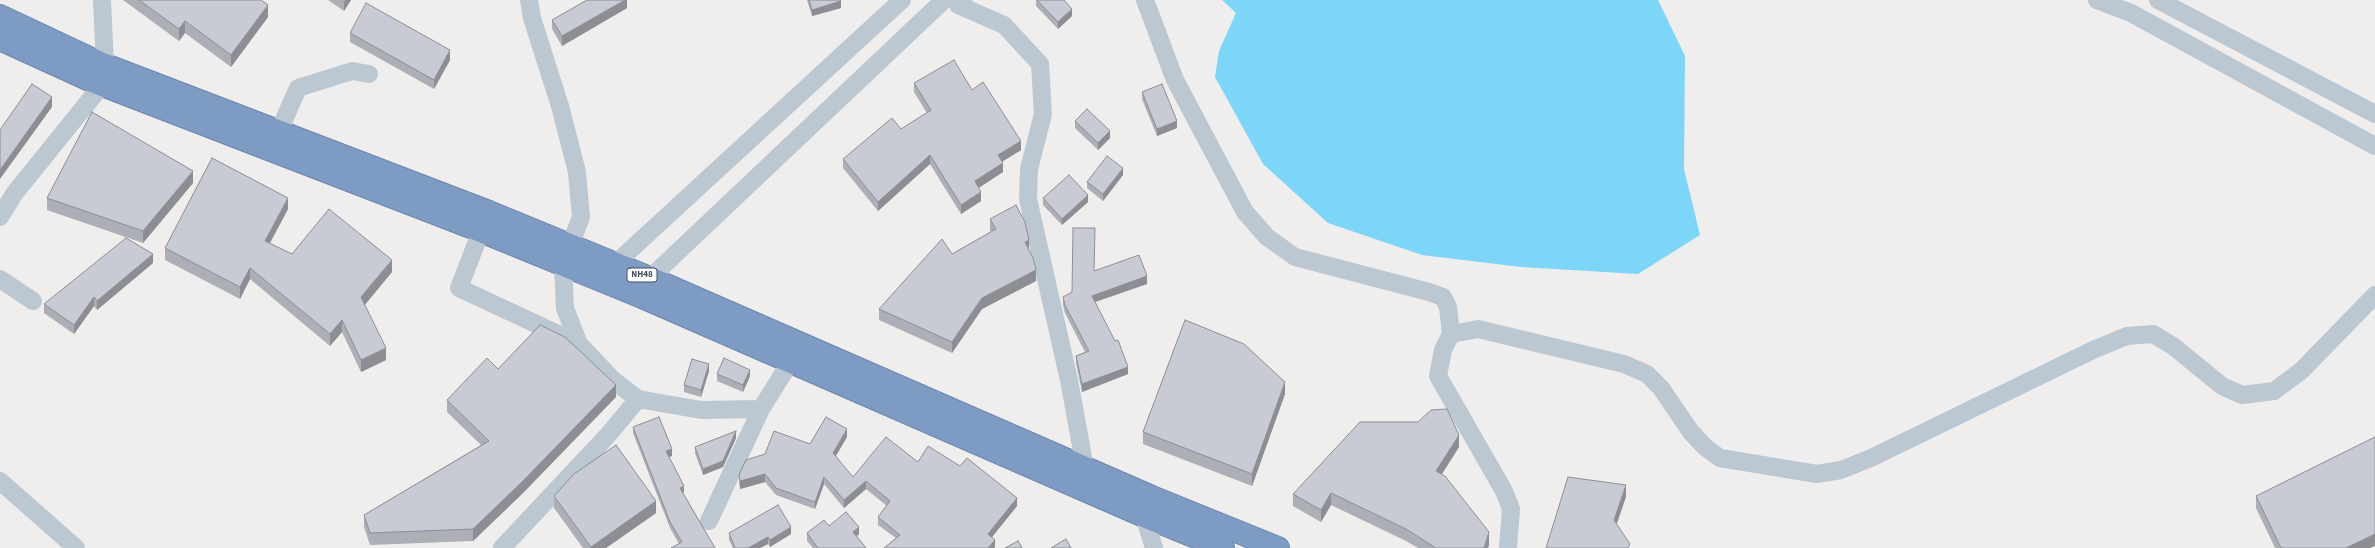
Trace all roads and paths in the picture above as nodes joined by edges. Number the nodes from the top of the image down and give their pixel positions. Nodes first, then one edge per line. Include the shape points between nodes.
1 (102, 0) edge
2 (529, 0) edge
3 (902, 0) edge
4 (1145, 0) edge
5 (2097, 0) edge
6 (2158, 0) edge
7 (955, 1) edge
8 (0, 16) edge
9 (0, 39) edge
10 (369, 74) dead end
11 (104, 75) junction
12 (2375, 114) edge
13 (229, 123) junction
14 (278, 131) junction
15 (2375, 146) edge
16 (0, 217) edge
17 (481, 231) junction
18 (566, 255) junction
19 (615, 264) junction
20 (650, 278) junction
21 (0, 279) edge
22 (2375, 295) edge
23 (33, 302) dead end
24 (1450, 334) junction
25 (579, 344) junction
26 (791, 362) junction
27 (638, 399) junction
28 (761, 409) junction
29 (986, 436) junction
30 (1085, 468) junction
31 (0, 481) edge
32 (1148, 507) junction
33 (709, 521) dead end
34 (76, 548) edge
35 (502, 548) edge
36 (1154, 548) edge
37 (1223, 548) edge
38 (1278, 548) edge
39 (1508, 548) edge

1 - 11 street
2 - 18 street via 577,172 581,217
3 - 19 street
4 - 24 street via 1175,80 1245,212 1267,237 1296,257 1443,297 1448,307
5 - 15 street via 2131,13
6 - 12 street
7 - 20 street
7 - 30 street via 1004,25 1040,64 1043,114 1029,169 1028,199 1069,380
8 - 11 highway, NH48
9 - 11 highway, NH48
10 - 14 street via 352,71 298,88
11 - 13 highway, NH48
11 - 16 street via 14,194
13 - 14 highway, NH48
13 - 17 highway, NH48
14 - 18 highway, NH48
17 - 18 highway, NH48
17 - 25 street via 459,288
18 - 19 highway, NH48
18 - 25 street via 565,308
18 - 26 highway, NH48
19 - 20 highway, NH48
20 - 29 highway, NH48
21 - 23 street
22 - 24 street via 2302,371 2274,391 2242,395 2222,386 2173,346 2153,334 2127,336 1870,458 1841,470 1817,474 1720,458 1696,437 1661,388 1647,374 1624,364 1478,329
24 - 39 street via 1443,350 1438,376 1504,491 1511,509
25 - 27 street via 613,380
26 - 28 street
26 - 29 highway, NH48
27 - 28 street via 701,410
27 - 35 street via 608,435
28 - 33 street
29 - 30 highway, NH48
29 - 32 highway, NH48
30 - 32 highway, NH48
31 - 34 street
32 - 36 street
32 - 37 highway, NH48
32 - 38 highway, NH48

